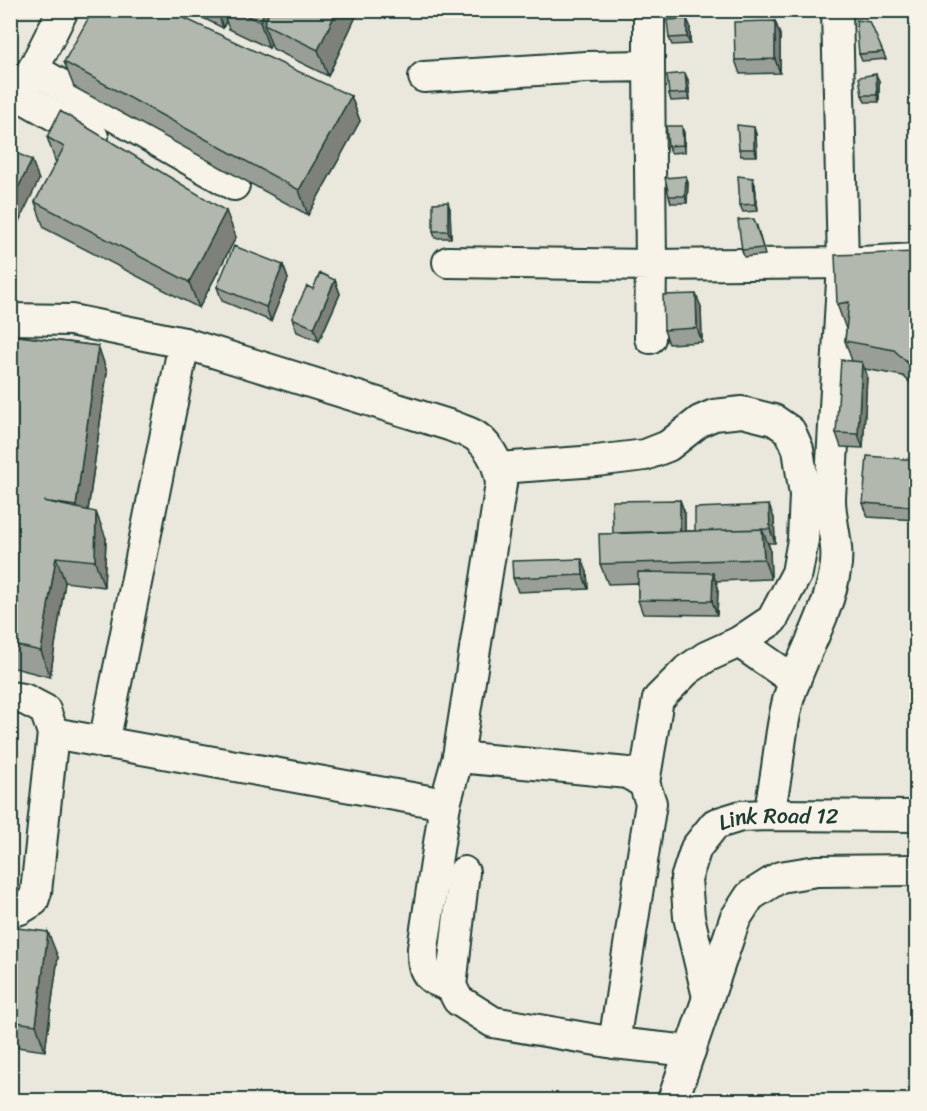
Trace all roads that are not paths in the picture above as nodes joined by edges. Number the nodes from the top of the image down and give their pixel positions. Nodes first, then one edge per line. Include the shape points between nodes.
1 (63, 10) edge
2 (649, 10) edge
3 (837, 10) edge
4 (649, 66) junction
5 (33, 69) junction
6 (424, 76) dead end
7 (15, 104) edge
8 (118, 151) edge
9 (234, 185) dead end
10 (916, 259) edge
11 (448, 262) dead end
12 (843, 264) junction
13 (651, 266) junction
14 (10, 319) edge
15 (650, 338) dead end
16 (184, 343) junction
17 (499, 468) junction
18 (778, 609) junction
19 (812, 638) junction
20 (739, 642) junction
21 (795, 681) junction
22 (10, 697) edge
23 (53, 733) junction
24 (104, 743) junction
25 (458, 757) junction
26 (644, 783) junction
27 (445, 804) junction
28 (769, 815) junction
29 (916, 816) edge
30 (916, 870) edge
31 (464, 872) dead end
32 (10, 911) edge
33 (451, 986) junction
34 (708, 997) junction
35 (614, 1043) junction
36 (690, 1051) junction
37 (673, 1101) edge

1 - 5 street
2 - 4 street
3 - 12 street
4 - 6 street
4 - 13 street
5 - 7 street
5 - 9 street
7 - 8 street
10 - 12 street
11 - 13 street
12 - 13 street
12 - 19 street via 830,498 830,519 837,544 836,571
13 - 15 street
14 - 16 street via 71,320
16 - 17 street via 452,426 477,436
16 - 24 street
17 - 18 street via 645,455 668,446 714,415 742,412 774,420 790,431 798,449 805,495 797,573
17 - 25 street via 501,484
18 - 19 street
18 - 20 street via 772,620
19 - 21 street
20 - 21 street
20 - 26 street via 687,669 658,699
21 - 28 street via 780,732
22 - 23 street via 24,699 45,711
23 - 24 street
23 - 32 street via 36,892 33,901
24 - 27 street
25 - 26 street via 628,773
25 - 27 street
26 - 35 street via 651,803
27 - 33 street via 423,962 433,981
28 - 29 street, Link Road 12
28 - 34 street, Link Road 12 via 741,816 715,824 696,848 686,879 689,917
30 - 34 street via 817,871 780,876 750,896 735,920
31 - 33 street
33 - 35 street via 458,1000 492,1022
34 - 36 street
35 - 36 street
36 - 37 street

